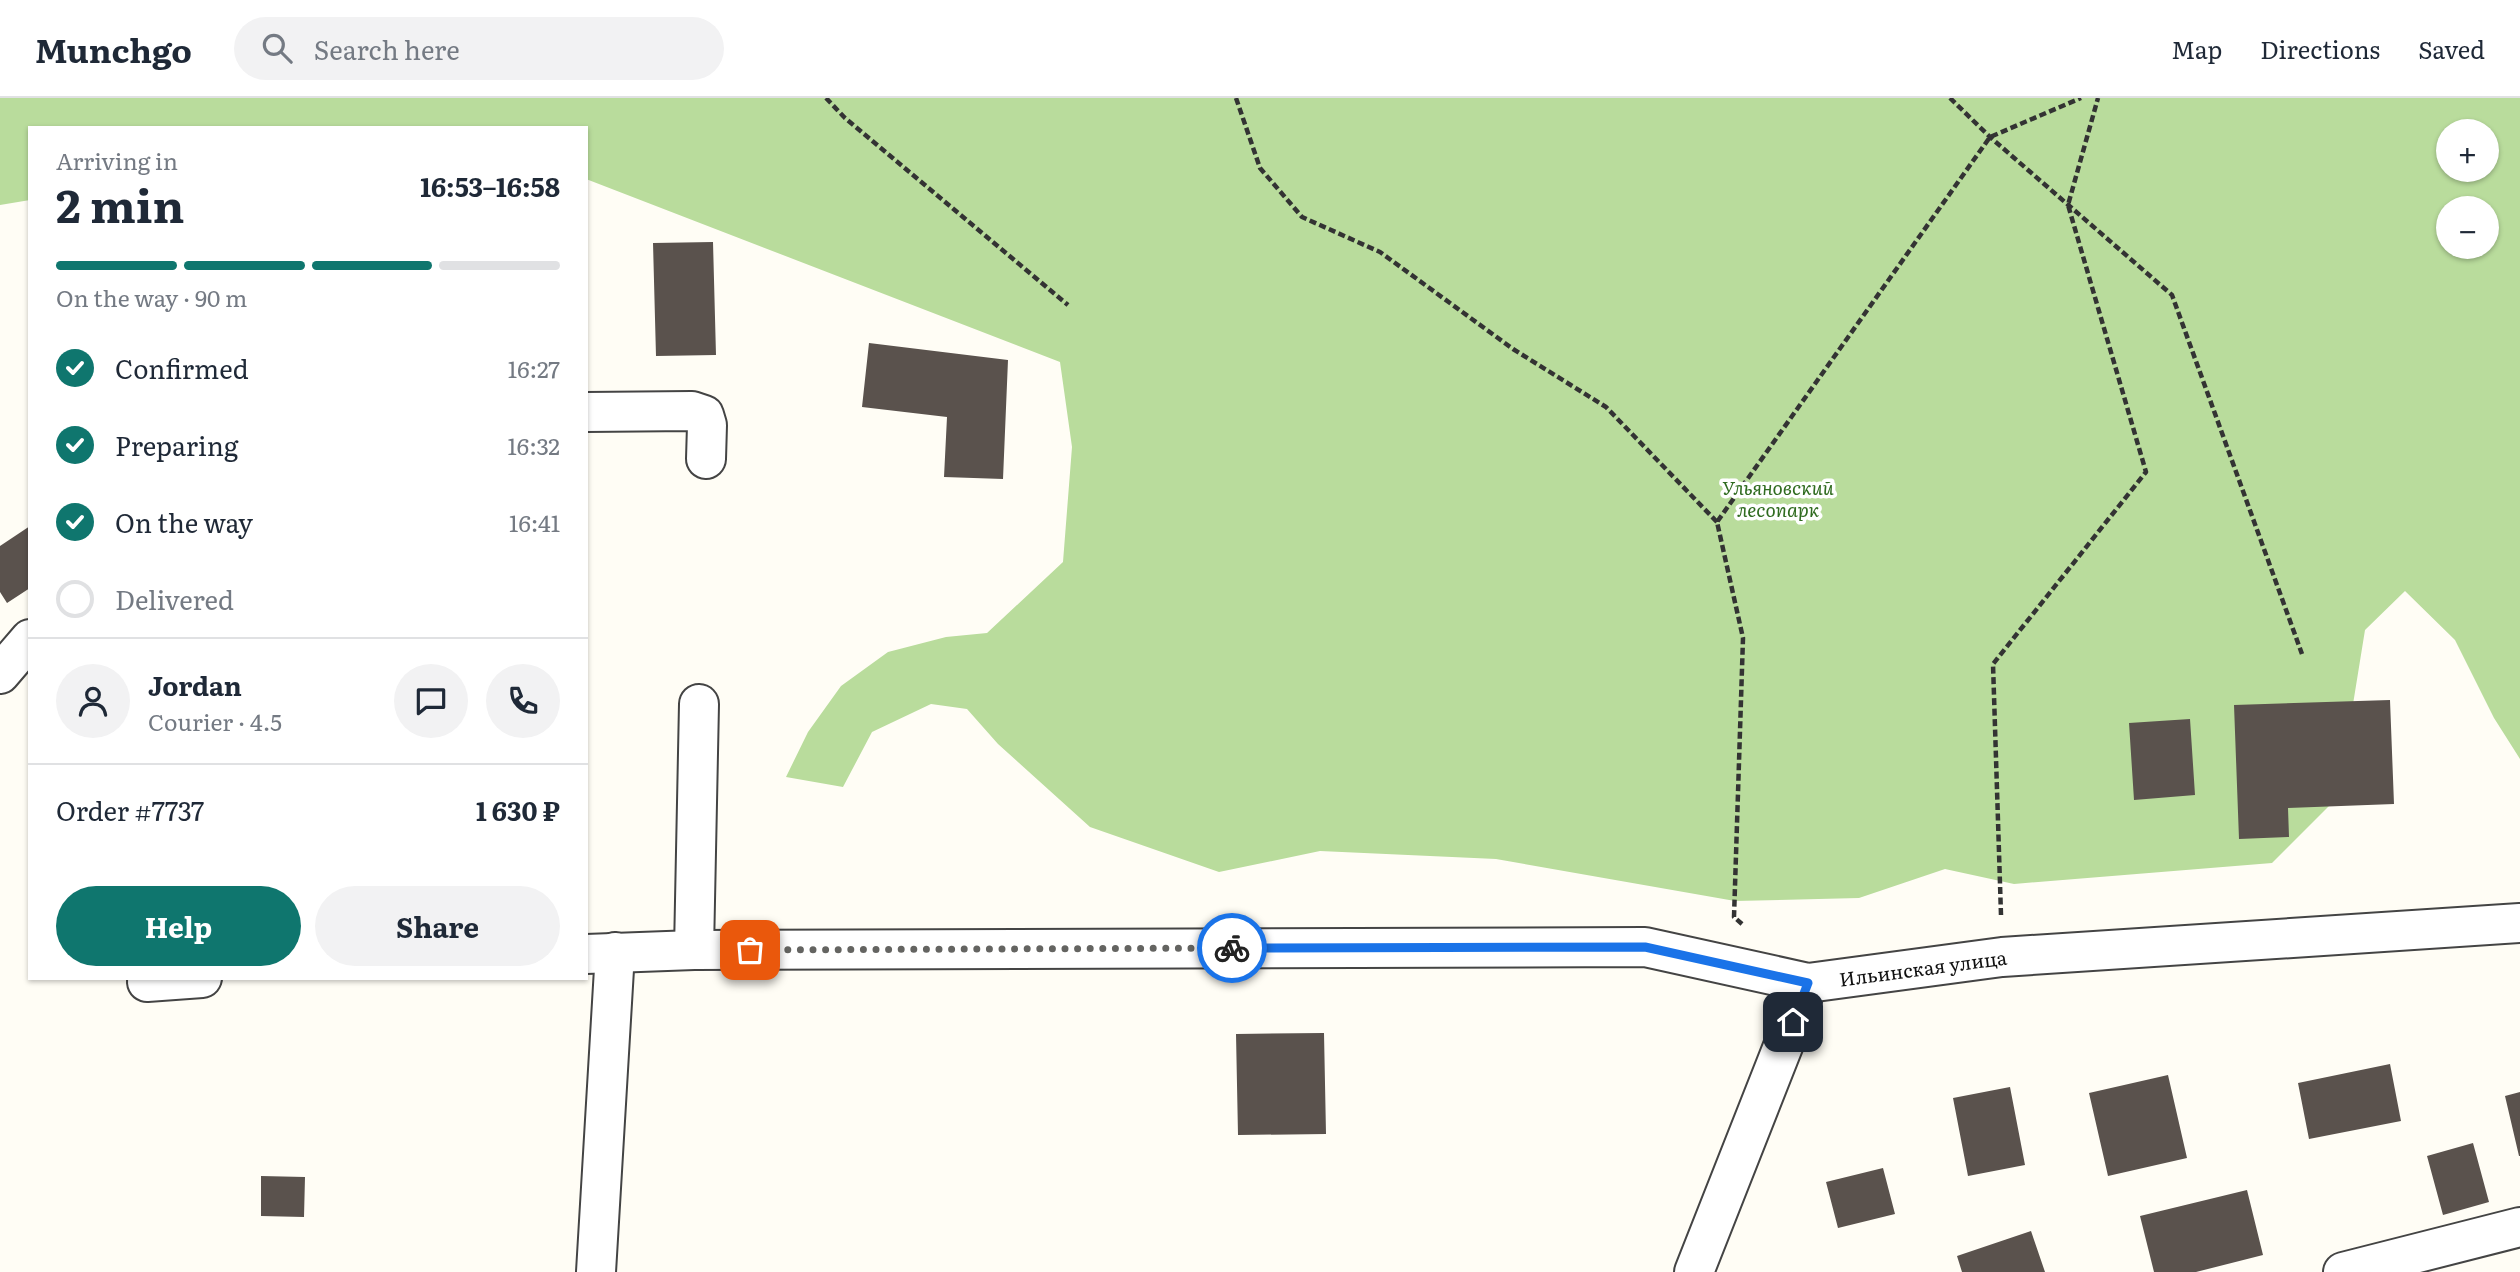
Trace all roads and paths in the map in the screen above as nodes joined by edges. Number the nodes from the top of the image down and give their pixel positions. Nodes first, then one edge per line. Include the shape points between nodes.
1 (826, 98) edge
2 (1236, 98) edge
3 (1950, 98) edge
4 (2081, 98) edge
5 (2098, 98) edge
6 (1990, 137) junction
7 (2068, 205) junction
8 (1068, 305) dead end
9 (588, 412) edge
10 (706, 459) dead end
11 (1717, 522) junction
12 (28, 641) edge
13 (2302, 654) dead end
14 (0, 674) edge
15 (699, 704) dead end
16 (2520, 923) edge
17 (1744, 925) dead end
18 (694, 950) junction
19 (601, 953) edge
20 (2003, 957) junction
21 (174, 980) edge
22 (147, 982) dead end
23 (1808, 983) junction
24 (2520, 1227) edge
25 (596, 1272) edge
26 (1694, 1272) edge
27 (2343, 1272) edge

1 - 8 path
2 - 11 path via 1260,168 1302,217 1380,252 1513,349 1606,407
3 - 6 path
4 - 6 path
5 - 7 path
6 - 7 path
6 - 11 path
7 - 13 path via 2172,295
7 - 20 path via 2146,472 1993,664
9 - 10 street via 692,411 704,415
11 - 17 path via 1743,638 1734,917
12 - 14 street
15 - 18 street
16 - 20 street, Ильинская улица
18 - 19 street, Ильинская улица
18 - 23 street, Ильинская улица via 1645,947
19 - 25 street
20 - 23 street, Ильинская улица
21 - 22 street
23 - 26 street
24 - 27 street

